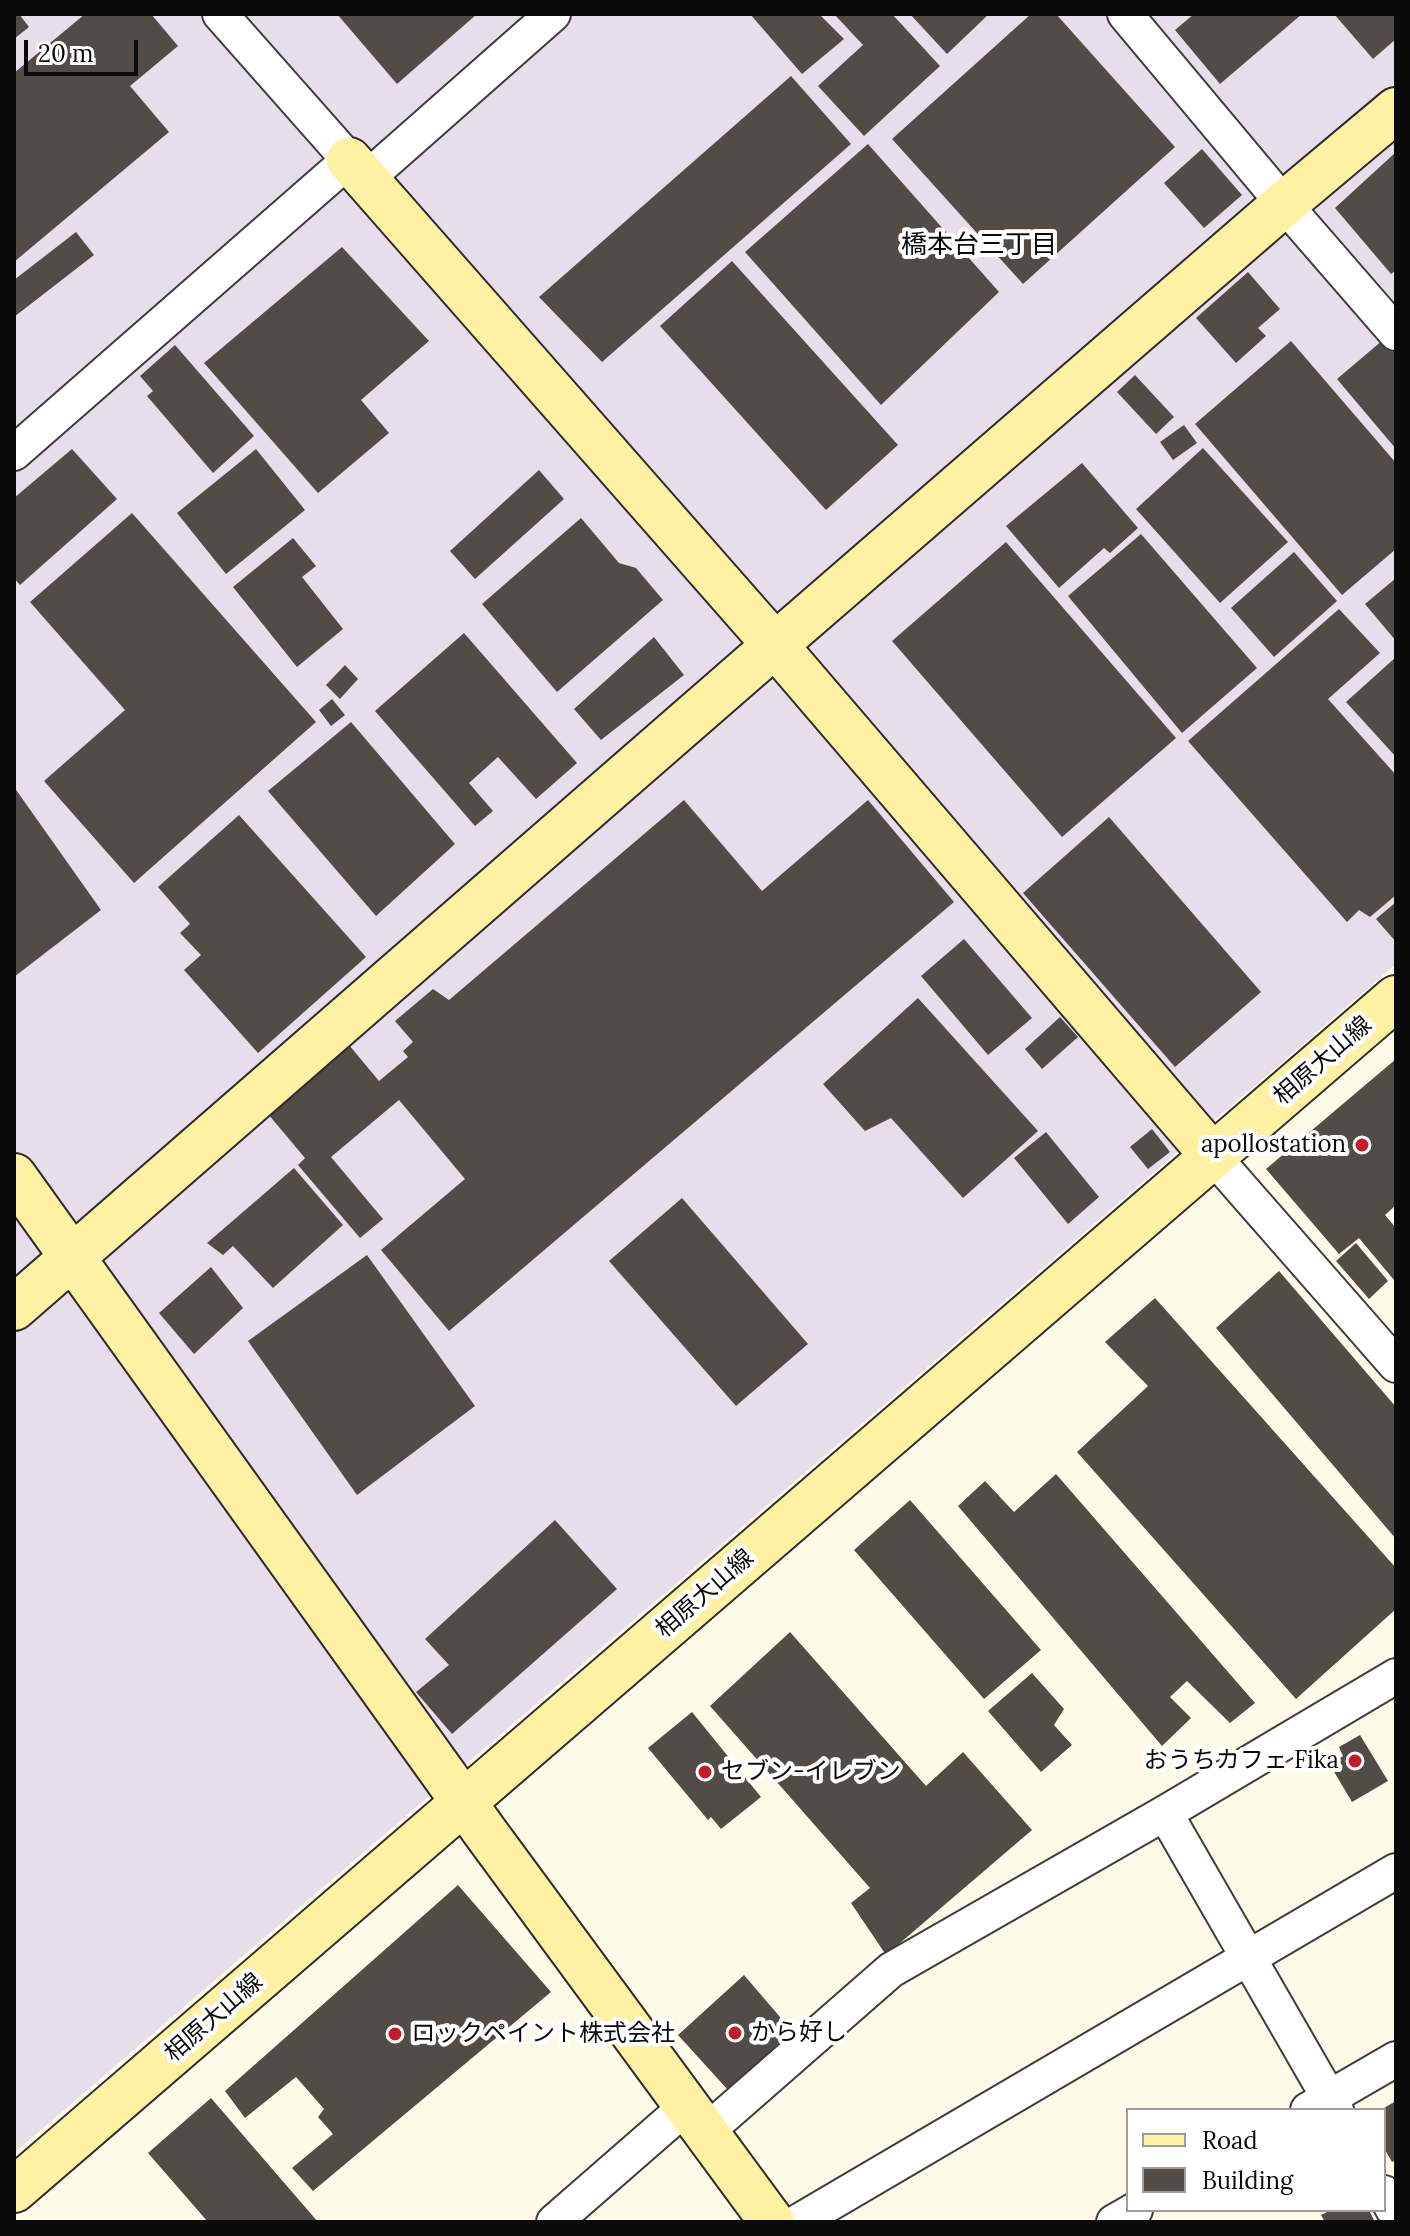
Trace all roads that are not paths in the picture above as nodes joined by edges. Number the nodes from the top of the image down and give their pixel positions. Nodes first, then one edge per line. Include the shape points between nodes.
1 (220, 14) edge
2 (553, 14) edge
3 (1125, 14) edge
4 (1396, 110) edge
5 (357, 170) junction
6 (1284, 204) junction
7 (1396, 333) edge
8 (14, 453) edge
9 (775, 645) junction
10 (1396, 998) edge
11 (1212, 1155) junction
12 (14, 1176) edge
13 (73, 1258) junction
14 (14, 1308) edge
15 (1396, 1365) edge
16 (1396, 1676) edge
17 (464, 1802) junction
18 (1165, 1813) junction
19 (1396, 1871) edge
20 (1249, 1958) junction
21 (1396, 2059) edge
22 (1324, 2106) edge
23 (697, 2118) junction
24 (14, 2190) edge
25 (1386, 2196) edge
26 (1132, 2212) edge
27 (1396, 2214) edge
28 (554, 2222) edge
29 (772, 2222) edge
30 (798, 2222) edge
31 (1114, 2222) edge

1 - 5 street
2 - 5 street
3 - 6 street
4 - 6 street
5 - 8 street
5 - 9 street
6 - 7 street
6 - 9 street
9 - 11 street
9 - 13 street
10 - 11 street, 相原大山線
11 - 15 street
11 - 17 street, 相原大山線
12 - 13 street
13 - 14 street
13 - 17 street
16 - 18 street
17 - 23 street
17 - 24 street, 相原大山線
18 - 20 street
18 - 23 street via 891,1970
19 - 20 street
20 - 22 street
20 - 30 street
21 - 22 street
23 - 28 street
23 - 29 street
25 - 27 street
26 - 31 street

